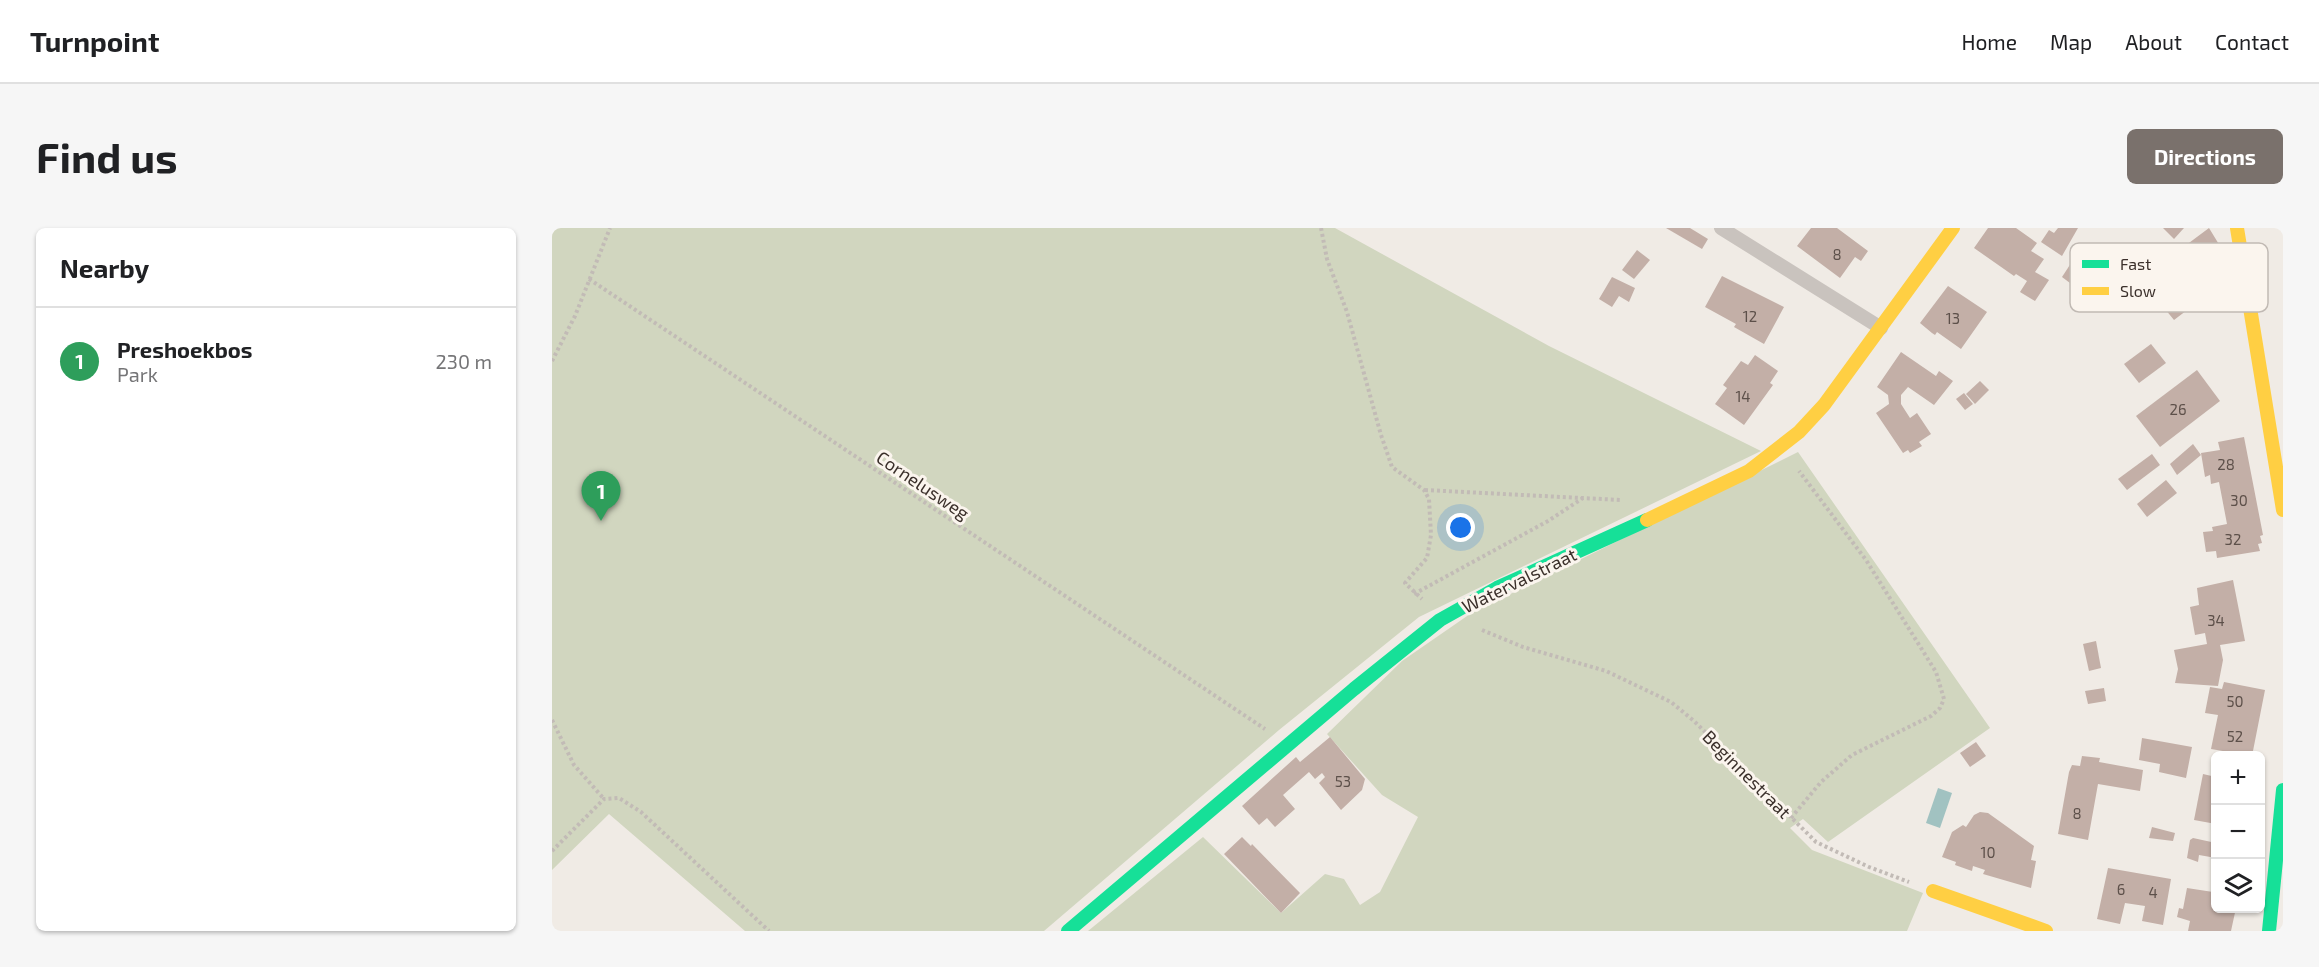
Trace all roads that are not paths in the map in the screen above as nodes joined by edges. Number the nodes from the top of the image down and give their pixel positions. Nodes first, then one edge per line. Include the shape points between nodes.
1 (1721, 228) edge
2 (1953, 228) edge
3 (2237, 228) edge
4 (2239, 243) edge
5 (2251, 312) edge
6 (1881, 328) junction
7 (2283, 510) edge
8 (2283, 790) edge
9 (1933, 891) road end
10 (1068, 931) edge
11 (2046, 931) edge
12 (2269, 931) edge

1 - 6 lane
2 - 6 street, Watervalstraat
3 - 4 street
5 - 7 street
6 - 10 street, Watervalstraat via 1824,405 1777,451 1749,471 1686,503 1497,588 1449,614
8 - 12 street
9 - 11 street

